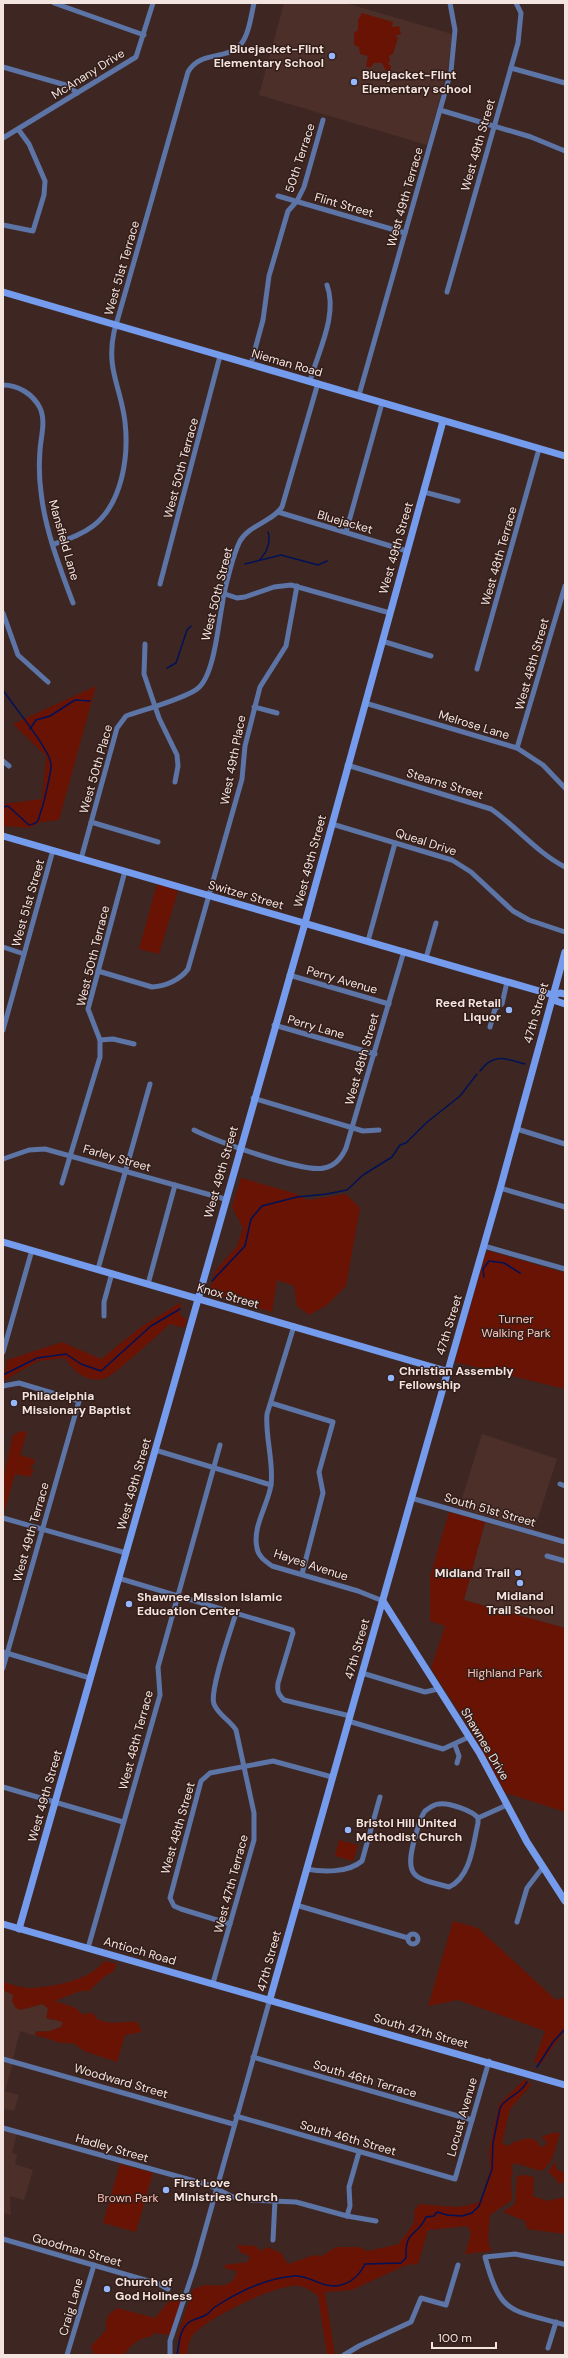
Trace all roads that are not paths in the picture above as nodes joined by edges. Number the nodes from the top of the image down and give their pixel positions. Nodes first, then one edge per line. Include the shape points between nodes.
1 (54, 3) edge
2 (153, 3) edge
3 (254, 3) edge
4 (450, 3) edge
5 (516, 3) edge
6 (144, 35) junction
7 (3, 67) edge
8 (512, 68) junction
9 (565, 83) edge
10 (77, 93) junction
11 (440, 110) junction
12 (323, 120) dead end
13 (495, 126) junction
14 (18, 129) junction
15 (3, 138) edge
16 (565, 151) edge
17 (278, 196) dead end
18 (297, 201) junction
19 (3, 225) edge
20 (405, 233) junction
21 (327, 285) dead end
22 (3, 292) edge
23 (447, 292) dead end
24 (117, 325) junction
25 (220, 356) junction
26 (251, 364) junction
27 (310, 381) junction
28 (318, 383) junction
29 (3, 385) edge
30 (359, 395) junction
31 (382, 403) junction
32 (443, 421) junction
33 (539, 449) junction
34 (565, 456) edge
35 (424, 492) junction
36 (458, 501) dead end
37 (278, 512) junction
38 (346, 532) junction
39 (54, 544) junction
40 (407, 551) junction
41 (160, 584) dead end
42 (297, 586) junction
43 (565, 586) edge
44 (225, 594) junction
45 (73, 603) dead end
46 (3, 613) edge
47 (390, 613) junction
48 (382, 641) junction
49 (145, 644) dead end
50 (430, 656) dead end
51 (477, 669) dead end
52 (48, 682) dead end
53 (365, 703) junction
54 (154, 706) junction
55 (254, 707) junction
56 (277, 713) dead end
57 (517, 748) junction
58 (3, 761) edge
59 (347, 765) junction
60 (9, 766) dead end
61 (175, 782) dead end
62 (565, 788) edge
63 (91, 822) junction
64 (332, 824) junction
65 (3, 836) edge
66 (158, 842) dead end
67 (395, 843) junction
68 (53, 850) junction
69 (81, 858) junction
70 (565, 867) edge
71 (125, 871) junction
72 (210, 896) junction
73 (305, 923) junction
74 (436, 923) dead end
75 (565, 932) edge
76 (368, 941) junction
77 (3, 947) edge
78 (404, 951) junction
79 (565, 952) edge
80 (24, 954) junction
81 (426, 958) junction
82 (98, 971) junction
83 (289, 975) junction
84 (507, 982) junction
85 (565, 994) edge
86 (553, 995) junction
87 (389, 1004) junction
88 (565, 1004) edge
89 (274, 1025) junction
90 (490, 1027) dead end
91 (3, 1030) edge
92 (100, 1040) junction
93 (134, 1044) dead end
94 (374, 1054) junction
95 (150, 1084) dead end
96 (253, 1098) junction
97 (352, 1128) junction
98 (517, 1129) junction
99 (194, 1130) dead end
100 (379, 1130) dead end
101 (565, 1144) edge
102 (239, 1148) junction
103 (70, 1156) junction
104 (3, 1159) edge
105 (126, 1170) junction
106 (62, 1183) dead end
107 (175, 1185) junction
108 (500, 1188) junction
109 (225, 1199) junction
110 (565, 1207) edge
111 (3, 1242) edge
112 (484, 1246) junction
113 (32, 1250) junction
114 (98, 1269) junction
115 (565, 1270) edge
116 (112, 1273) junction
117 (148, 1284) junction
118 (197, 1298) junction
119 (104, 1316) dead end
120 (294, 1326) junction
121 (3, 1352) edge
122 (446, 1371) junction
123 (3, 1386) edge
124 (270, 1402) junction
125 (220, 1445) dead end
126 (155, 1450) junction
127 (214, 1468) junction
128 (271, 1485) junction
129 (410, 1498) junction
130 (3, 1518) edge
131 (43, 1528) junction
132 (565, 1542) edge
133 (126, 1553) junction
134 (547, 1556) dead end
135 (565, 1561) edge
136 (302, 1574) junction
137 (118, 1578) junction
138 (177, 1597) junction
139 (383, 1600) junction
140 (236, 1613) junction
141 (377, 1618) junction
142 (394, 1619) junction
143 (5, 1653) edge
144 (3, 1668) edge
145 (362, 1673) junction
146 (90, 1678) junction
147 (438, 1690) junction
148 (349, 1719) junction
149 (469, 1737) junction
150 (455, 1745) junction
151 (457, 1763) dead end
152 (244, 1766) junction
153 (332, 1778) junction
154 (3, 1787) edge
155 (380, 1797) dead end
156 (55, 1802) junction
157 (507, 1805) junction
158 (478, 1818) junction
159 (123, 1822) junction
160 (543, 1867) junction
161 (306, 1869) junction
162 (565, 1901) edge
163 (296, 1905) junction
164 (517, 1922) dead end
165 (3, 1924) edge
166 (230, 1924) junction
167 (19, 1929) junction
168 (408, 1938) dead end
169 (88, 1948) junction
170 (213, 1983) junction
171 (270, 1999) junction
172 (252, 2057) junction
173 (3, 2059) edge
174 (489, 2062) junction
175 (565, 2085) edge
176 (236, 2116) junction
177 (472, 2120) junction
178 (234, 2124) junction
179 (3, 2128) edge
180 (359, 2152) junction
181 (455, 2179) joint
182 (215, 2188) junction
183 (275, 2200) junction
184 (347, 2216) junction
185 (376, 2221) dead end
186 (3, 2239) edge
187 (274, 2240) dead end
188 (565, 2264) edge
189 (94, 2265) junction
190 (458, 2265) dead end
191 (168, 2289) dead end
192 (556, 2322) junction
193 (565, 2324) edge
194 (548, 2348) dead end
195 (170, 2353) edge
196 (67, 2355) edge
197 (344, 2355) edge

1 - 6 street
2 - 6 street, McAnany Drive
3 - 24 street, West 51st Terrace via 245,38 238,47 227,53 196,61 188,72
4 - 11 street, West 49th Terrace via 455,44 451,71
5 - 8 street, West 49th Street via 521,13 521,27
6 - 10 street, McAnany Drive via 136,57
7 - 10 street via 69,86
8 - 9 street
8 - 13 street, West 49th Street
10 - 14 street, McAnany Drive
11 - 13 street
11 - 20 street, West 49th Terrace
12 - 18 street, 50th Terrace via 304,187
13 - 16 street
13 - 23 street, West 49th Street
14 - 15 street, McAnany Drive
14 - 19 street via 29,144 45,181 44,195 33,231 22,231
17 - 18 street, Flint Street
18 - 20 street, Flint Street
18 - 26 street via 288,211 269,276 263,320
20 - 30 street, West 49th Terrace
21 - 27 street via 331,297 329,317
22 - 24 street, Nieman Road
24 - 25 street, Nieman Road
24 - 39 street, West 51st Terrace via 110,360 122,404 126,436 119,485 110,507 98,521 80,534
25 - 26 street, Nieman Road
25 - 41 street, West 50th Terrace
26 - 27 street, Nieman Road
27 - 28 street, Nieman Road
28 - 30 street, Nieman Road
28 - 37 street via 284,500
29 - 39 street, Mansfield Lane via 20,388 28,393 36,400 42,414 39,462 41,492
30 - 31 street, Nieman Road
31 - 32 street, Nieman Road
31 - 38 street
32 - 33 street, Nieman Road
32 - 35 street, West 49th Street
33 - 34 street, Nieman Road
33 - 51 street, West 48th Terrace
35 - 36 street
35 - 40 street, West 49th Street
37 - 38 street, Bluejacket
37 - 44 street, West 50th Street via 248,532 241,540
38 - 40 street, Bluejacket
39 - 45 street, Mansfield Lane
40 - 47 street, West 49th Street
42 - 44 street via 280,585 237,598
42 - 47 street
42 - 55 street, West 49th Place via 286,646 262,682
43 - 57 street, West 48th Street
44 - 54 street, West 50th Street via 219,629 205,680 194,691
46 - 52 street via 18,656
47 - 48 street, West 49th Street
48 - 50 street
48 - 53 street, West 49th Street
49 - 54 street via 144,674
53 - 57 street, Melrose Lane
53 - 59 street, West 49th Street
54 - 61 street via 177,755
54 - 63 street, West 50th Place via 120,720
55 - 56 street
55 - 72 street, West 49th Place via 245,746 242,780
57 - 62 street, Melrose Lane via 543,765
58 - 60 street
59 - 64 street, West 49th Street
59 - 70 street, Stearns Street via 491,809 510,822 541,853
63 - 66 street
63 - 69 street, West 50th Place
64 - 67 street, Queal Drive
64 - 73 street, West 49th Street
65 - 68 street, Switzer Street
67 - 75 street, Queal Drive via 452,860 471,872 513,912 536,923
67 - 76 street
68 - 69 street, Switzer Street
68 - 80 street, West 51st Street
69 - 71 street, Switzer Street
71 - 72 street, Switzer Street
71 - 82 street, West 50th Terrace
72 - 73 street, Switzer Street
72 - 82 street, West 49th Place via 191,963 183,975 172,982 152,987
73 - 76 street, Switzer Street
73 - 83 street, West 49th Street
74 - 81 street
76 - 78 street, Switzer Street
77 - 80 street
78 - 81 street, Switzer Street
78 - 87 street, West 48th Street
79 - 86 street, 47th Street
80 - 91 street, West 51st Street
81 - 84 street, Switzer Street
82 - 92 street, West 50th Terrace via 88,1010
83 - 87 street, Perry Avenue
83 - 89 street, West 49th Street
84 - 86 street, Switzer Street
84 - 90 street via 502,1004 495,1009
85 - 86 street
86 - 88 street via 556,1001
86 - 98 street, 47th Street
87 - 94 street, West 48th Street
89 - 94 street, Perry Lane
89 - 96 street, West 49th Street
92 - 93 street via 112,1039
92 - 103 street, West 50th Terrace via 100,1057
94 - 97 street, West 48th Street
95 - 105 street
96 - 97 street
96 - 102 street, West 49th Street
97 - 100 street via 363,1131
97 - 102 street, West 48th Street via 344,1154 330,1166 308,1168
98 - 101 street
98 - 108 street, 47th Street
99 - 102 street
102 - 109 street, West 49th Street
103 - 104 street, Farley Street via 38,1148
103 - 105 street, Farley Street
103 - 106 street, West 50th Terrace
105 - 107 street, Farley Street
105 - 114 street
107 - 109 street, Farley Street
107 - 117 street
108 - 110 street
108 - 112 street, 47th Street
109 - 118 street, West 49th Street
111 - 113 street, Knox Street
112 - 115 street
112 - 122 street, 47th Street
113 - 114 street, Knox Street
113 - 121 street
114 - 116 street, Knox Street
116 - 117 street, Knox Street
116 - 119 street via 104,1302
117 - 118 street, Knox Street
118 - 120 street, Knox Street
118 - 126 street, West 49th Street
120 - 122 street, Knox Street
120 - 124 street
122 - 129 street, 47th Street
123 - 131 street, West 49th Terrace via 19,1383 79,1401
124 - 128 street via 266,1426
124 - 136 street via 334,1422 319,1472 323,1493
125 - 127 street, West 48th Terrace
126 - 127 street
126 - 133 street, West 49th Street
127 - 128 street
127 - 138 street, West 48th Terrace
128 - 136 street, Hayes Avenue via 256,1536 257,1549 264,1560 272,1566
129 - 132 street, South 51st Street
129 - 139 street, 47th Street
130 - 131 street
131 - 133 street
131 - 143 street, West 49th Terrace
133 - 137 street, West 49th Street
134 - 135 street
136 - 139 street, Hayes Avenue
137 - 138 street
137 - 146 street, West 49th Street
138 - 140 street
138 - 159 street, West 48th Terrace via 158,1666 160,1694
139 - 141 street, 47th Street
139 - 142 street, Shawnee Drive
140 - 148 street via 292,1630 277,1690 284,1700
140 - 152 street via 213,1701 218,1711 236,1730
141 - 142 street via 382,1616
141 - 145 street, 47th Street
142 - 147 street, Shawnee Drive
143 - 144 street, West 49th Terrace
143 - 146 street
145 - 147 street via 425,1692
145 - 148 street, 47th Street
146 - 156 street, West 49th Street
147 - 149 street, Shawnee Drive
148 - 150 street via 443,1749
148 - 153 street, 47th Street
149 - 150 street
149 - 157 street, Shawnee Drive
150 - 151 street via 459,1756
152 - 153 street, West 48th Street via 281,1762
152 - 166 street, West 47th Terrace via 254,1813 255,1833
152 - 166 street, West 48th Street via 210,1773 201,1781 170,1891 170,1901 180,1909
153 - 161 street, 47th Street
154 - 156 street
155 - 161 street via 362,1861 358,1865 325,1872
156 - 159 street
156 - 167 street, West 49th Street
157 - 158 street
157 - 160 street, Shawnee Drive
158 - 158 street via 465,1873 459,1882 449,1887 422,1880 414,1873 409,1858 424,1811 442,1804 474,1812
159 - 169 street, West 48th Terrace
160 - 162 street, Shawnee Drive
160 - 164 street via 527,1888
161 - 163 street, 47th Street
163 - 168 street
163 - 171 street, 47th Street
165 - 167 street, Antioch Road
166 - 170 street, West 47th Terrace
167 - 169 street, Antioch Road
169 - 170 street, Antioch Road
170 - 171 street, Antioch Road
171 - 172 street, 47th Street
171 - 174 street, South 47th Street
172 - 176 street, 47th Street
172 - 177 street, South 46th Terrace
173 - 178 street, Woodward Street
174 - 175 street, South 47th Street
174 - 177 street, Locust Avenue
176 - 178 street, 47th Street
176 - 180 street, South 46th Street
177 - 181 street, Locust Avenue
178 - 182 street, 47th Street
179 - 182 street, Hadley Street
180 - 181 street, South 46th Street
180 - 184 street via 349,2187 350,2206
182 - 183 street, Hadley Street via 233,2197
182 - 195 street, 47th Street
183 - 184 street, Hadley Street via 296,2202
183 - 187 street
184 - 185 street, Hadley Street
186 - 189 street, Goodman Street
188 - 192 street via 515,2254 485,2257 492,2285 502,2302 517,2311
189 - 191 street, Goodman Street
189 - 196 street, Craig Lane
190 - 197 street via 446,2305 421,2298 411,2322
192 - 193 street
192 - 194 street

